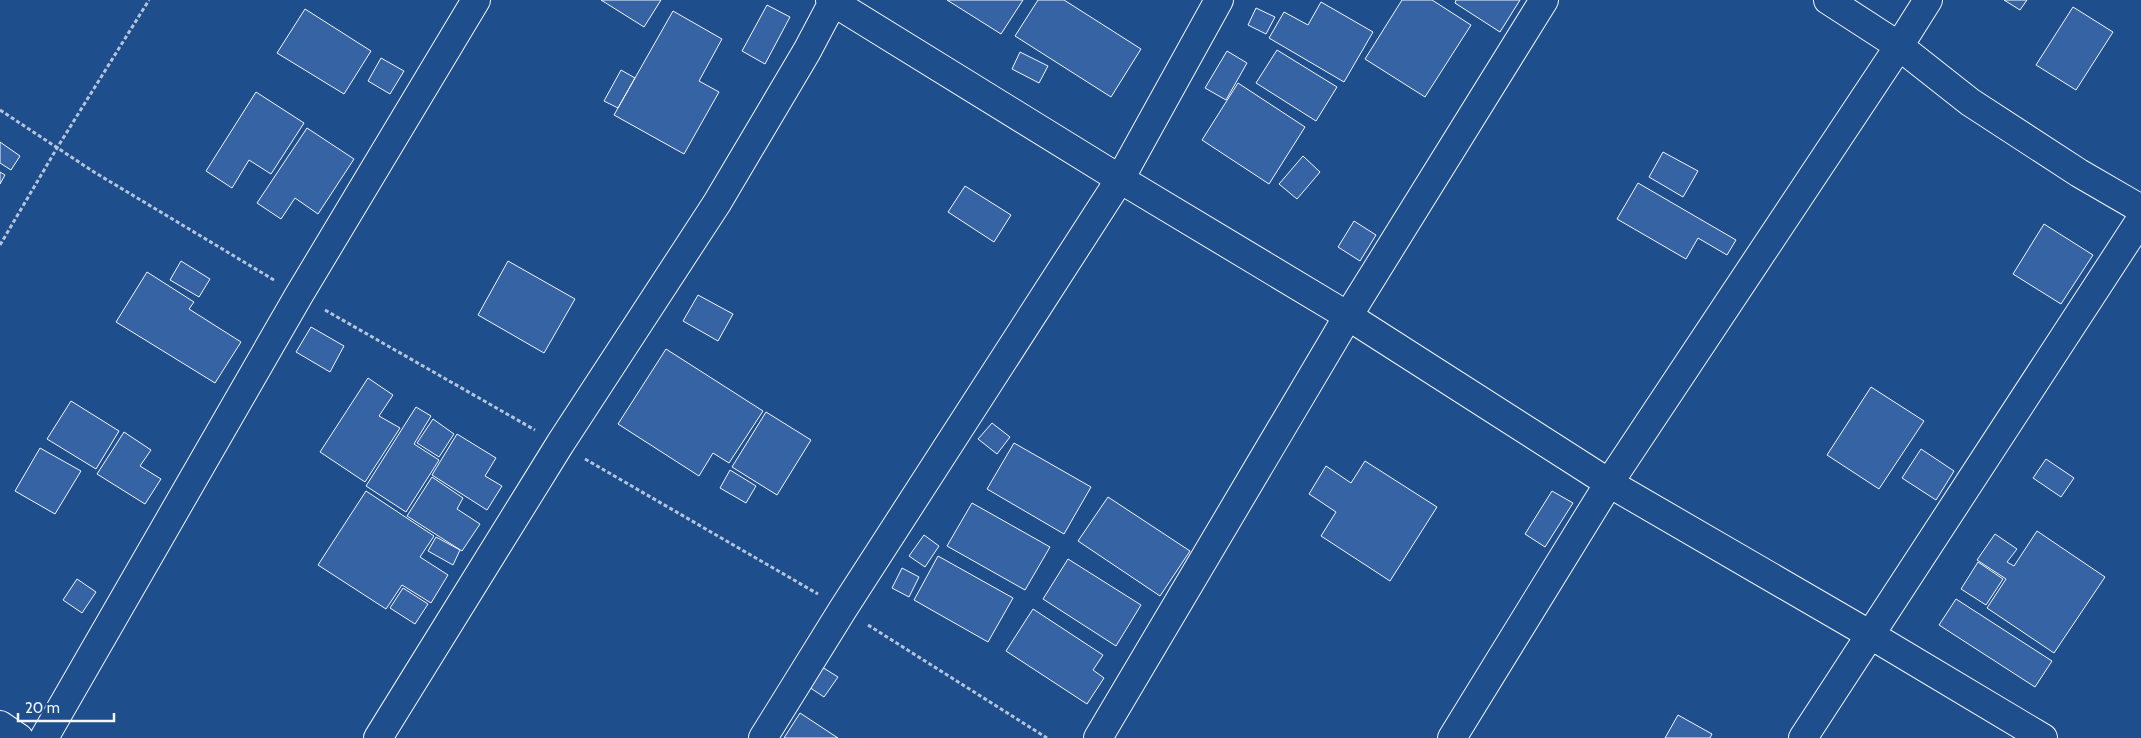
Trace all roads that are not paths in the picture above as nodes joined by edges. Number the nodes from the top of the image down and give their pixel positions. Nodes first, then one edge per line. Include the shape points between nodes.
1 (476, 0) edge
2 (1218, 0) edge
3 (1544, 0) edge
4 (1828, 0) edge
5 (1928, 0) edge
6 (832, 1) edge
7 (1899, 46) junction
8 (1120, 179) junction
9 (2141, 209) edge
10 (2141, 219) edge
11 (1348, 316) junction
12 (1609, 483) junction
13 (1869, 634) junction
14 (0, 725) edge
15 (19, 738) edge
16 (44, 738) edge
17 (378, 738) edge
18 (763, 738) edge
19 (1098, 738) edge
20 (1452, 738) edge
21 (1803, 738) edge
22 (2044, 738) edge

1 - 16 street via 299,295
2 - 8 street
3 - 11 street
4 - 7 street
5 - 7 street
6 - 8 street
6 - 17 street via 807,51 717,203 560,444
7 - 9 street via 1970,102
7 - 12 street
8 - 11 street
8 - 18 street
10 - 13 street
11 - 12 street
11 - 19 street
12 - 13 street
12 - 20 street
13 - 21 street
13 - 22 street
14 - 15 street

